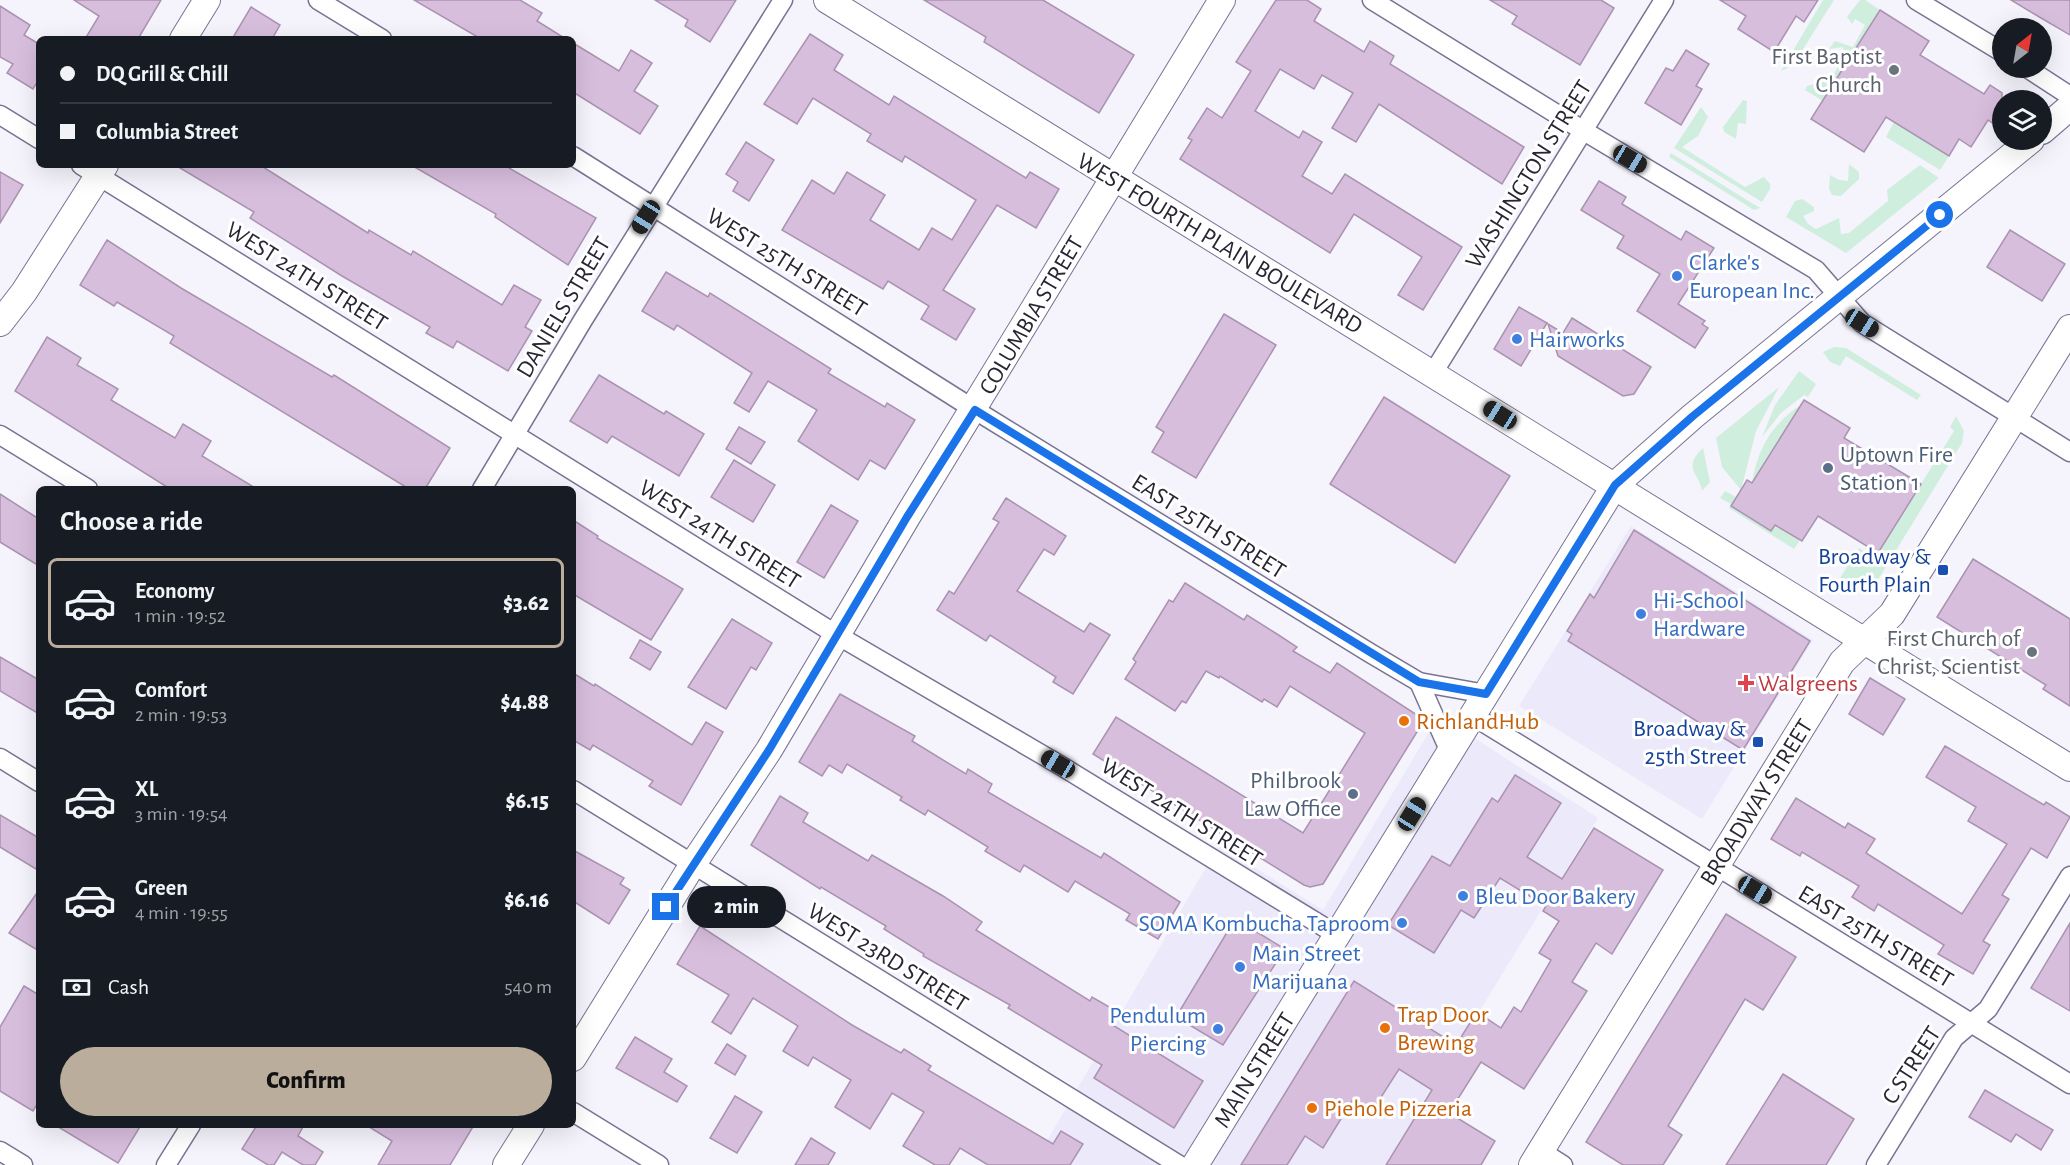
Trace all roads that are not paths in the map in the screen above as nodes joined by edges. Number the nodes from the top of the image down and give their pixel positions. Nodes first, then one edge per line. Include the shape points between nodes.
1 (207, 0) edge
2 (318, 0) edge
3 (783, 0) edge
4 (827, 0) edge
5 (1222, 0) edge
6 (1372, 0) edge
7 (1664, 0) edge
8 (1916, 0) edge
9 (185, 36) edge
10 (377, 36) edge
11 (1992, 46) edge
12 (2035, 78) edge
13 (2062, 113) edge
14 (0, 116) edge
15 (1584, 131) junction
16 (36, 137) edge
17 (2019, 150) edge
18 (576, 158) edge
19 (95, 169) edge
20 (1113, 178) junction
21 (653, 206) junction
22 (1840, 297) junction
23 (0, 323) edge
24 (2070, 328) edge
25 (1433, 373) junction
26 (975, 410) junction
27 (2014, 418) junction
28 (514, 433) junction
29 (0, 435) edge
30 (2070, 452) edge
31 (1615, 485) junction
32 (83, 486) edge
33 (484, 486) edge
34 (837, 635) junction
35 (1865, 639) junction
36 (1419, 682) junction
37 (1486, 694) junction
38 (1473, 716) junction
39 (1450, 752) junction
40 (0, 758) edge
41 (2070, 768) edge
42 (36, 780) edge
43 (576, 792) edge
44 (693, 864) junction
45 (1716, 866) junction
46 (2070, 876) edge
47 (1337, 935) junction
48 (1972, 1023) junction
49 (576, 1053) edge
50 (2070, 1084) edge
51 (576, 1114) edge
52 (189, 1128) edge
53 (529, 1128) edge
54 (0, 1151) edge
55 (1537, 1158) edge
56 (22, 1165) edge
57 (166, 1165) edge
58 (506, 1165) edge
59 (659, 1165) edge
60 (1179, 1165) edge
61 (1195, 1165) edge
62 (1563, 1165) edge
63 (1876, 1165) edge

1 - 9 main road
2 - 10 street
3 - 21 street, DANIELS STREET
4 - 20 main road, WEST FOURTH PLAIN BOULEVARD
5 - 20 main road, COLUMBIA STREET
6 - 15 street
7 - 15 street, WASHINGTON STREET
8 - 11 street
12 - 13 street
14 - 16 street
15 - 22 street via 1816,270
15 - 25 street, WASHINGTON STREET
17 - 22 main road, MAIN STREET
18 - 21 street, WEST 25TH STREET
19 - 23 main road via 24,292
19 - 28 street, WEST 24TH STREET
20 - 25 main road, WEST FOURTH PLAIN BOULEVARD
20 - 26 main road, COLUMBIA STREET
21 - 26 street, WEST 25TH STREET
21 - 28 street, DANIELS STREET
22 - 27 street via 1862,323
22 - 31 main road, MAIN STREET
24 - 27 main road, BROADWAY STREET
25 - 31 main road, WEST FOURTH PLAIN BOULEVARD
26 - 34 main road, COLUMBIA STREET
26 - 36 street, EAST 25TH STREET
27 - 30 street
27 - 35 main road, BROADWAY STREET via 1892,614
28 - 33 street, DANIELS STREET
28 - 34 street, WEST 24TH STREET
29 - 32 street
31 - 35 main road, WEST FOURTH PLAIN BOULEVARD
31 - 37 main road, MAIN STREET
34 - 44 main road, COLUMBIA STREET via 769,750
34 - 47 street, WEST 24TH STREET via 1058,764
35 - 41 main road, WEST FOURTH PLAIN BOULEVARD
35 - 45 main road, BROADWAY STREET via 1842,662
36 - 37 street, EAST 25TH STREET
36 - 39 street
37 - 38 main road, MAIN STREET
38 - 39 main road, MAIN STREET
38 - 45 street, EAST 25TH STREET
39 - 47 main road, MAIN STREET
40 - 42 street
43 - 44 street, WEST 23RD STREET
44 - 49 main road, COLUMBIA STREET
44 - 60 street, WEST 23RD STREET
45 - 48 street, EAST 25TH STREET
45 - 55 main road, BROADWAY STREET
46 - 48 street, C STREET via 1988,1009
47 - 61 main road, MAIN STREET
48 - 50 street, EAST 25TH STREET
48 - 63 street, C STREET via 1954,1038
51 - 59 street
52 - 57 street
53 - 58 main road
54 - 56 street
55 - 62 street

